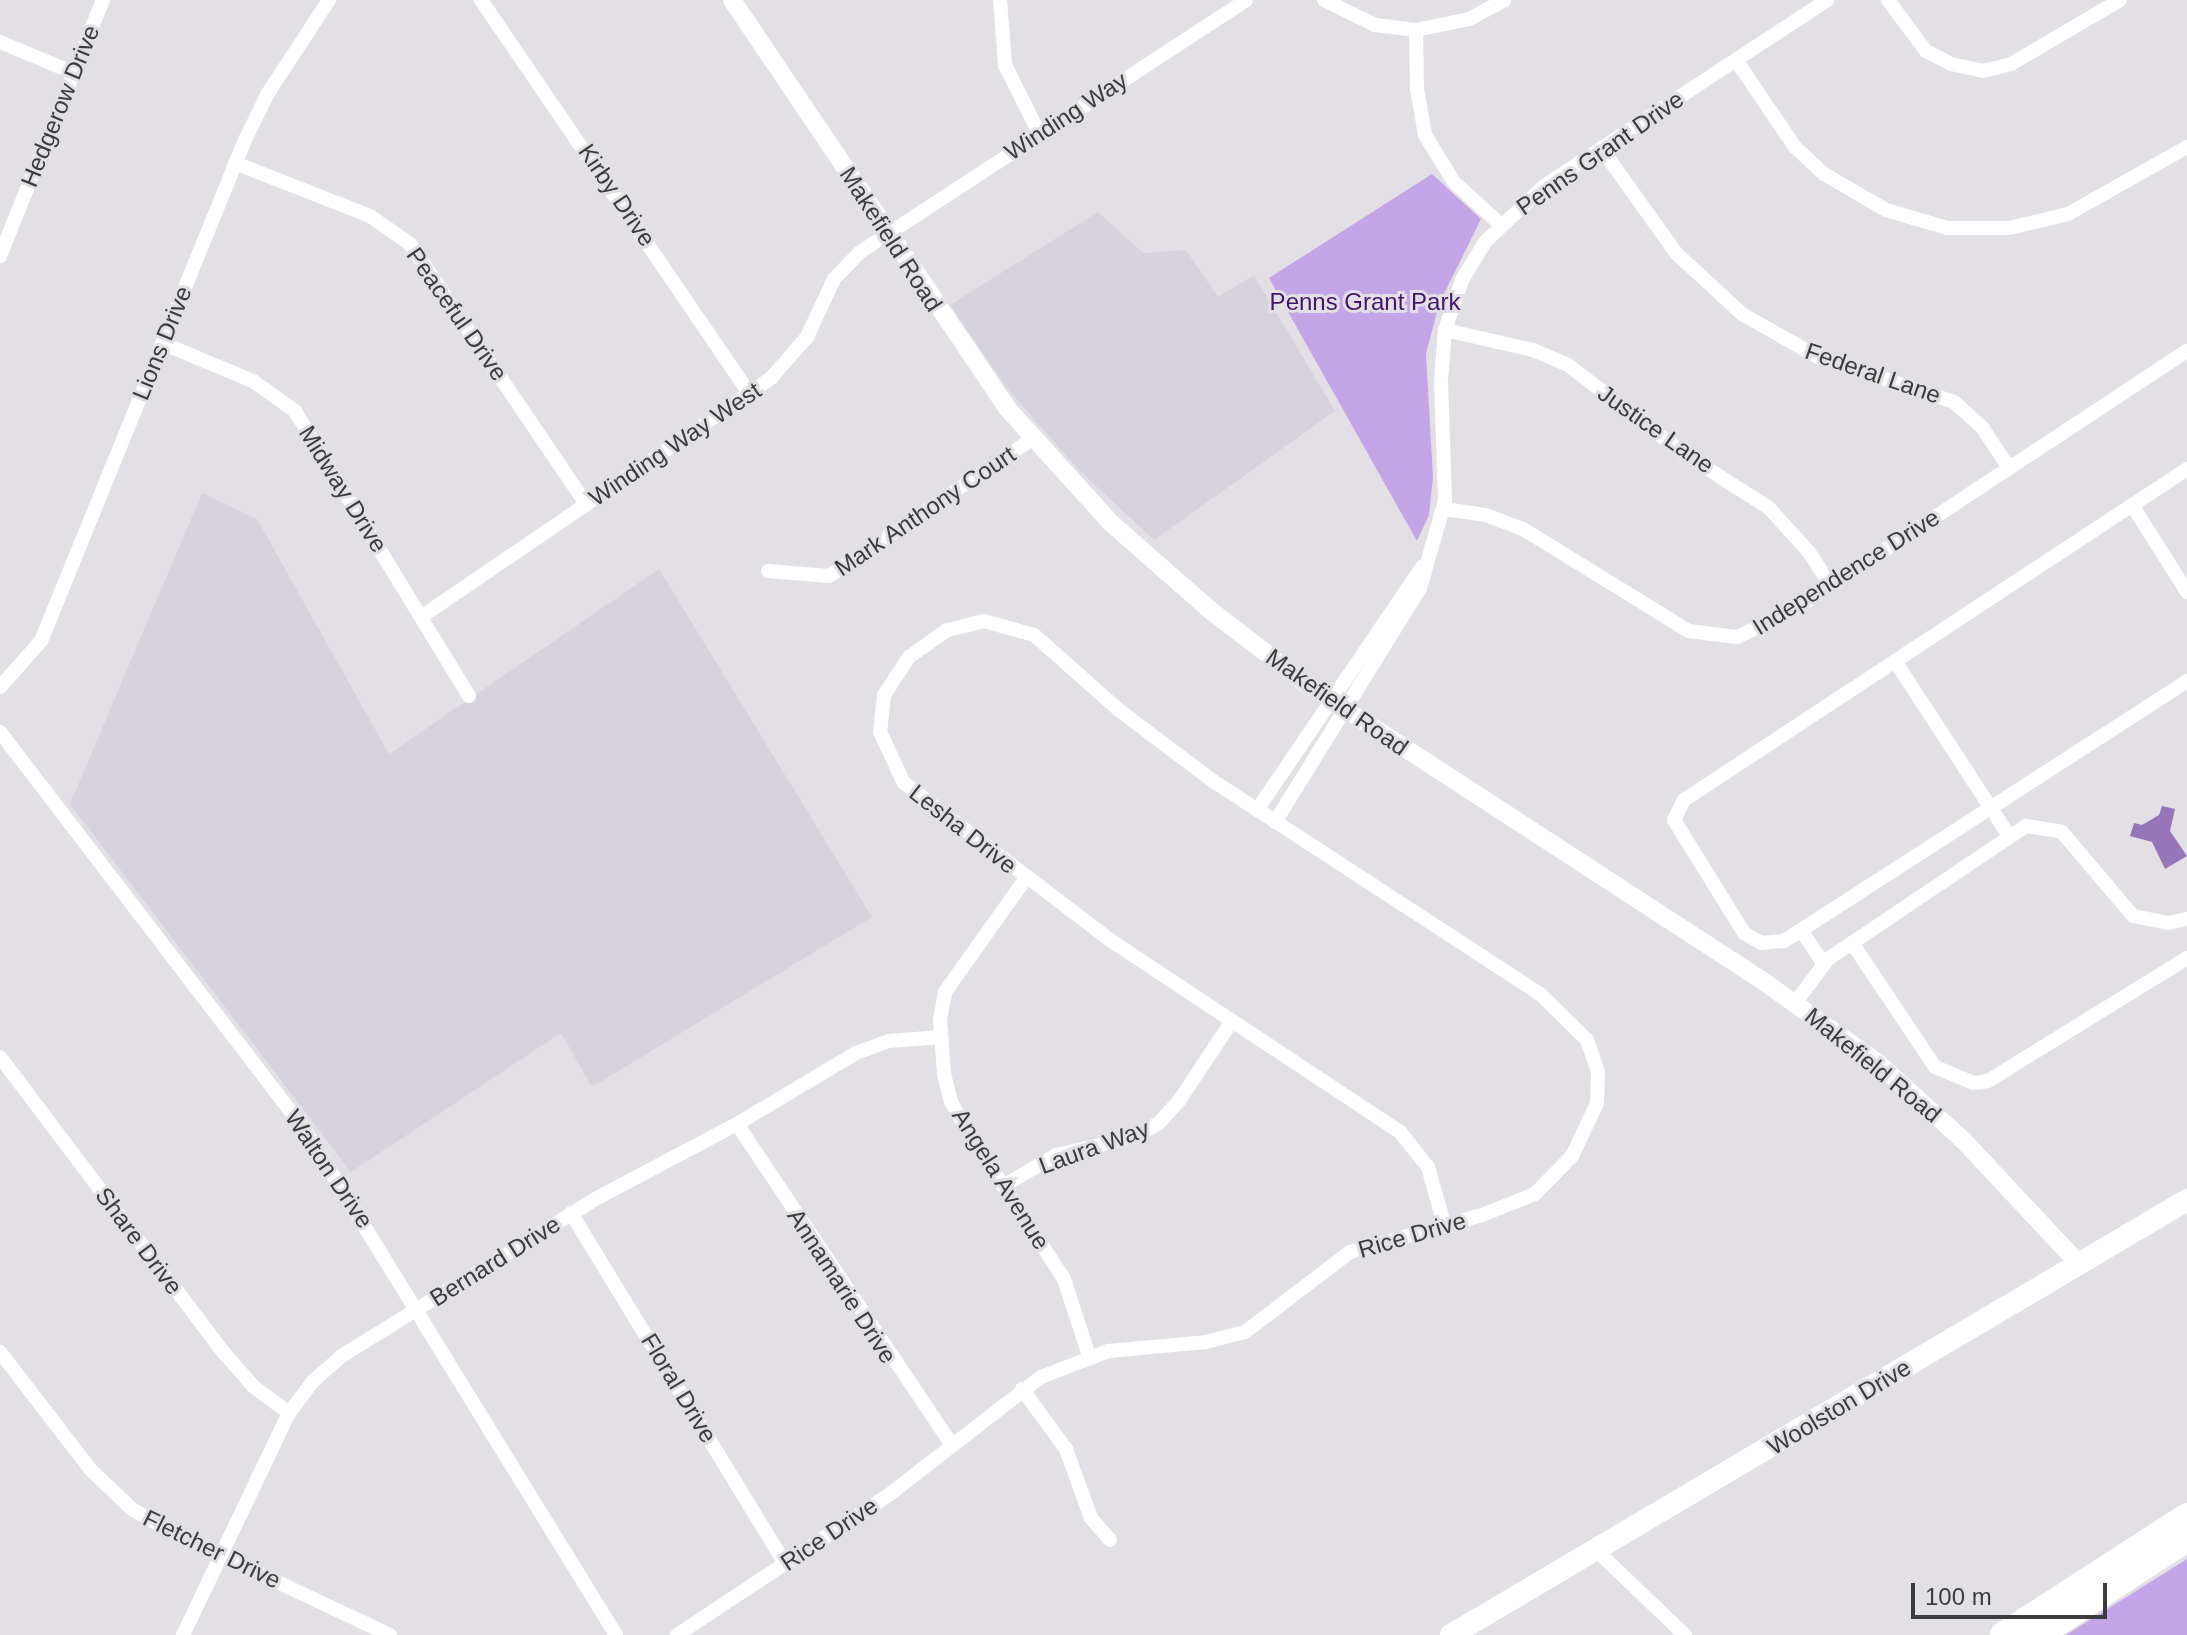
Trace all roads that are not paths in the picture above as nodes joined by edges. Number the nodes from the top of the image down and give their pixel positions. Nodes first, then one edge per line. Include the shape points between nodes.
1 (103, 0) edge
2 (329, 0) edge
3 (481, 0) edge
4 (732, 0) edge
5 (1000, 0) edge
6 (1246, 0) edge
7 (1324, 0) edge
8 (1504, 0) edge
9 (1827, 0) edge
10 (1888, 0) edge
11 (2120, 0) edge
12 (1416, 30) junction
13 (0, 42) edge
14 (1736, 60) junction
15 (74, 73) junction
16 (1039, 133) junction
17 (2187, 147) edge
18 (1601, 148) junction
19 (235, 163) junction
20 (1500, 224) junction
21 (888, 233) junction
22 (0, 256) edge
23 (1445, 330) junction
24 (162, 343) junction
25 (2187, 351) edge
26 (749, 393) junction
27 (1032, 439) junction
28 (2009, 468) junction
29 (2187, 469) edge
30 (586, 504) junction
31 (2132, 505) junction
32 (1444, 509) junction
33 (768, 571) dead end
34 (1831, 586) junction
35 (2187, 592) edge
36 (421, 617) junction
37 (1895, 661) junction
38 (2187, 681) edge
39 (0, 687) edge
40 (469, 696) dead end
41 (1338, 705) junction
42 (0, 732) edge
43 (1257, 810) junction
44 (1991, 810) junction
45 (1275, 822) junction
46 (2009, 836) junction
47 (1026, 878) junction
48 (2187, 919) edge
49 (1803, 933) junction
50 (1852, 943) junction
51 (2187, 958) edge
52 (1824, 964) junction
53 (1795, 1003) junction
54 (1232, 1021) junction
55 (941, 1037) junction
56 (0, 1057) edge
57 (737, 1124) junction
58 (1003, 1186) junction
59 (2187, 1200) edge
60 (571, 1213) junction
61 (1444, 1224) junction
62 (2079, 1264) junction
63 (416, 1310) junction
64 (0, 1352) edge
65 (1089, 1356) junction
66 (1022, 1389) junction
67 (289, 1413) junction
68 (952, 1445) junction
69 (2187, 1516) edge
70 (2187, 1539) edge
71 (1110, 1540) dead end
72 (1597, 1551) junction
73 (223, 1556) junction
74 (785, 1564) junction
75 (1491, 1615) junction
76 (183, 1635) edge
77 (390, 1635) edge
78 (616, 1635) edge
79 (677, 1635) edge
80 (1451, 1635) edge
81 (1463, 1635) edge
82 (1685, 1635) edge
83 (2003, 1635) edge
84 (2039, 1635) edge

1 - 15 street, Hedgerow Drive
2 - 19 street, Lions Drive via 268,93
3 - 26 street, Kirby Drive
4 - 21 street, Makefield Road
5 - 16 street via 1005,65
6 - 16 street, Winding Way
7 - 12 street via 1375,25
8 - 12 street via 1469,19
9 - 14 street, Penns Grant Drive
10 - 11 street via 1926,51 1983,71 2011,64
12 - 20 street via 1417,89 1425,135 1454,182
13 - 15 street
14 - 17 street via 1795,147 1824,174 1886,210 1947,228 2009,228 2068,214
14 - 18 street, Penns Grant Drive
15 - 22 street, Hedgerow Drive
16 - 21 street, Winding Way
18 - 20 street, Penns Grant Drive
18 - 28 street, Federal Lane via 1677,254 1742,314 1818,357 1954,402 1982,427
19 - 24 street, Lions Drive
19 - 30 street, Peaceful Drive via 370,216 410,244
20 - 23 street, Penns Grant Drive via 1462,280
21 - 26 street, Winding Way West via 844,266 794,355
21 - 27 street, Makefield Road
23 - 32 street, Penns Grant Drive
23 - 34 street, Justice Lane via 1533,350 1568,365 1683,453 1769,508
24 - 36 street, Midway Drive via 253,381 295,411
24 - 39 street, Lions Drive via 41,641
25 - 28 street, Independence Drive
26 - 30 street, Winding Way West
27 - 33 street, Mark Anthony Court via 829,576
27 - 41 street, Makefield Road via 1146,556
28 - 34 street, Independence Drive
29 - 31 street
30 - 36 street, Winding Way West
31 - 35 street
31 - 37 street
32 - 34 street, Independence Drive via 1486,515 1523,529 1702,635 1746,634
32 - 41 street, Penns Grant Drive via 1407,616
36 - 40 street, Midway Drive
37 - 44 street
37 - 49 street via 1684,800 1674,813 1678,830 1744,933 1768,944
38 - 44 street
41 - 43 street
41 - 45 street
41 - 53 street, Makefield Road
42 - 63 street, Walton Drive via 305,1130
43 - 45 street, Rice Drive
43 - 47 street, Lesha Drive via 1120,711 1034,635 996,622 972,622 921,647 900,667 884,695 880,732 904,783
44 - 46 street
44 - 49 street
45 - 61 street, Rice Drive via 1540,994 1576,1025 1593,1054 1597,1103 1572,1156 1535,1194
46 - 48 street via 2026,826 2062,832 2133,916 2168,923
46 - 50 street
47 - 54 street, Lesha Drive
47 - 55 street, Angela Avenue via 955,973 942,1004
49 - 52 street
50 - 51 street via 1935,1067 1974,1083 1988,1081
50 - 52 street
52 - 53 street
53 - 62 street, Makefield Road via 1915,1094
54 - 58 street, Laura Way via 1159,1123 1131,1138 1056,1155
54 - 61 street, Lesha Drive via 1400,1132 1428,1167
55 - 57 street, Bernard Drive via 874,1045
55 - 58 street, Angela Avenue via 951,1102
56 - 67 street, Share Drive via 225,1354 254,1387
57 - 60 street, Bernard Drive
57 - 68 street, Annamarie Drive
58 - 65 street, Angela Avenue via 1064,1279
59 - 62 main road, Woolston Drive
60 - 63 street, Bernard Drive
60 - 74 street, Floral Drive
61 - 65 street, Rice Drive via 1342,1256 1245,1332
62 - 72 main road, Woolston Drive
63 - 67 street, Bernard Drive via 323,1370
63 - 78 street, Walton Drive
64 - 73 street, Fletcher Drive via 111,1491 150,1521
65 - 66 street, Rice Drive
66 - 68 street, Rice Drive
66 - 71 street via 1066,1449 1091,1518
67 - 73 street, Bernard Drive
68 - 74 street, Rice Drive
69 - 83 highway
70 - 84 highway
72 - 75 main road, Woolston Drive
72 - 82 street
73 - 76 street, Bernard Drive
73 - 77 street, Fletcher Drive
74 - 79 street, Rice Drive
75 - 80 main road, Woolston Drive
75 - 81 main road, Woolston Drive

